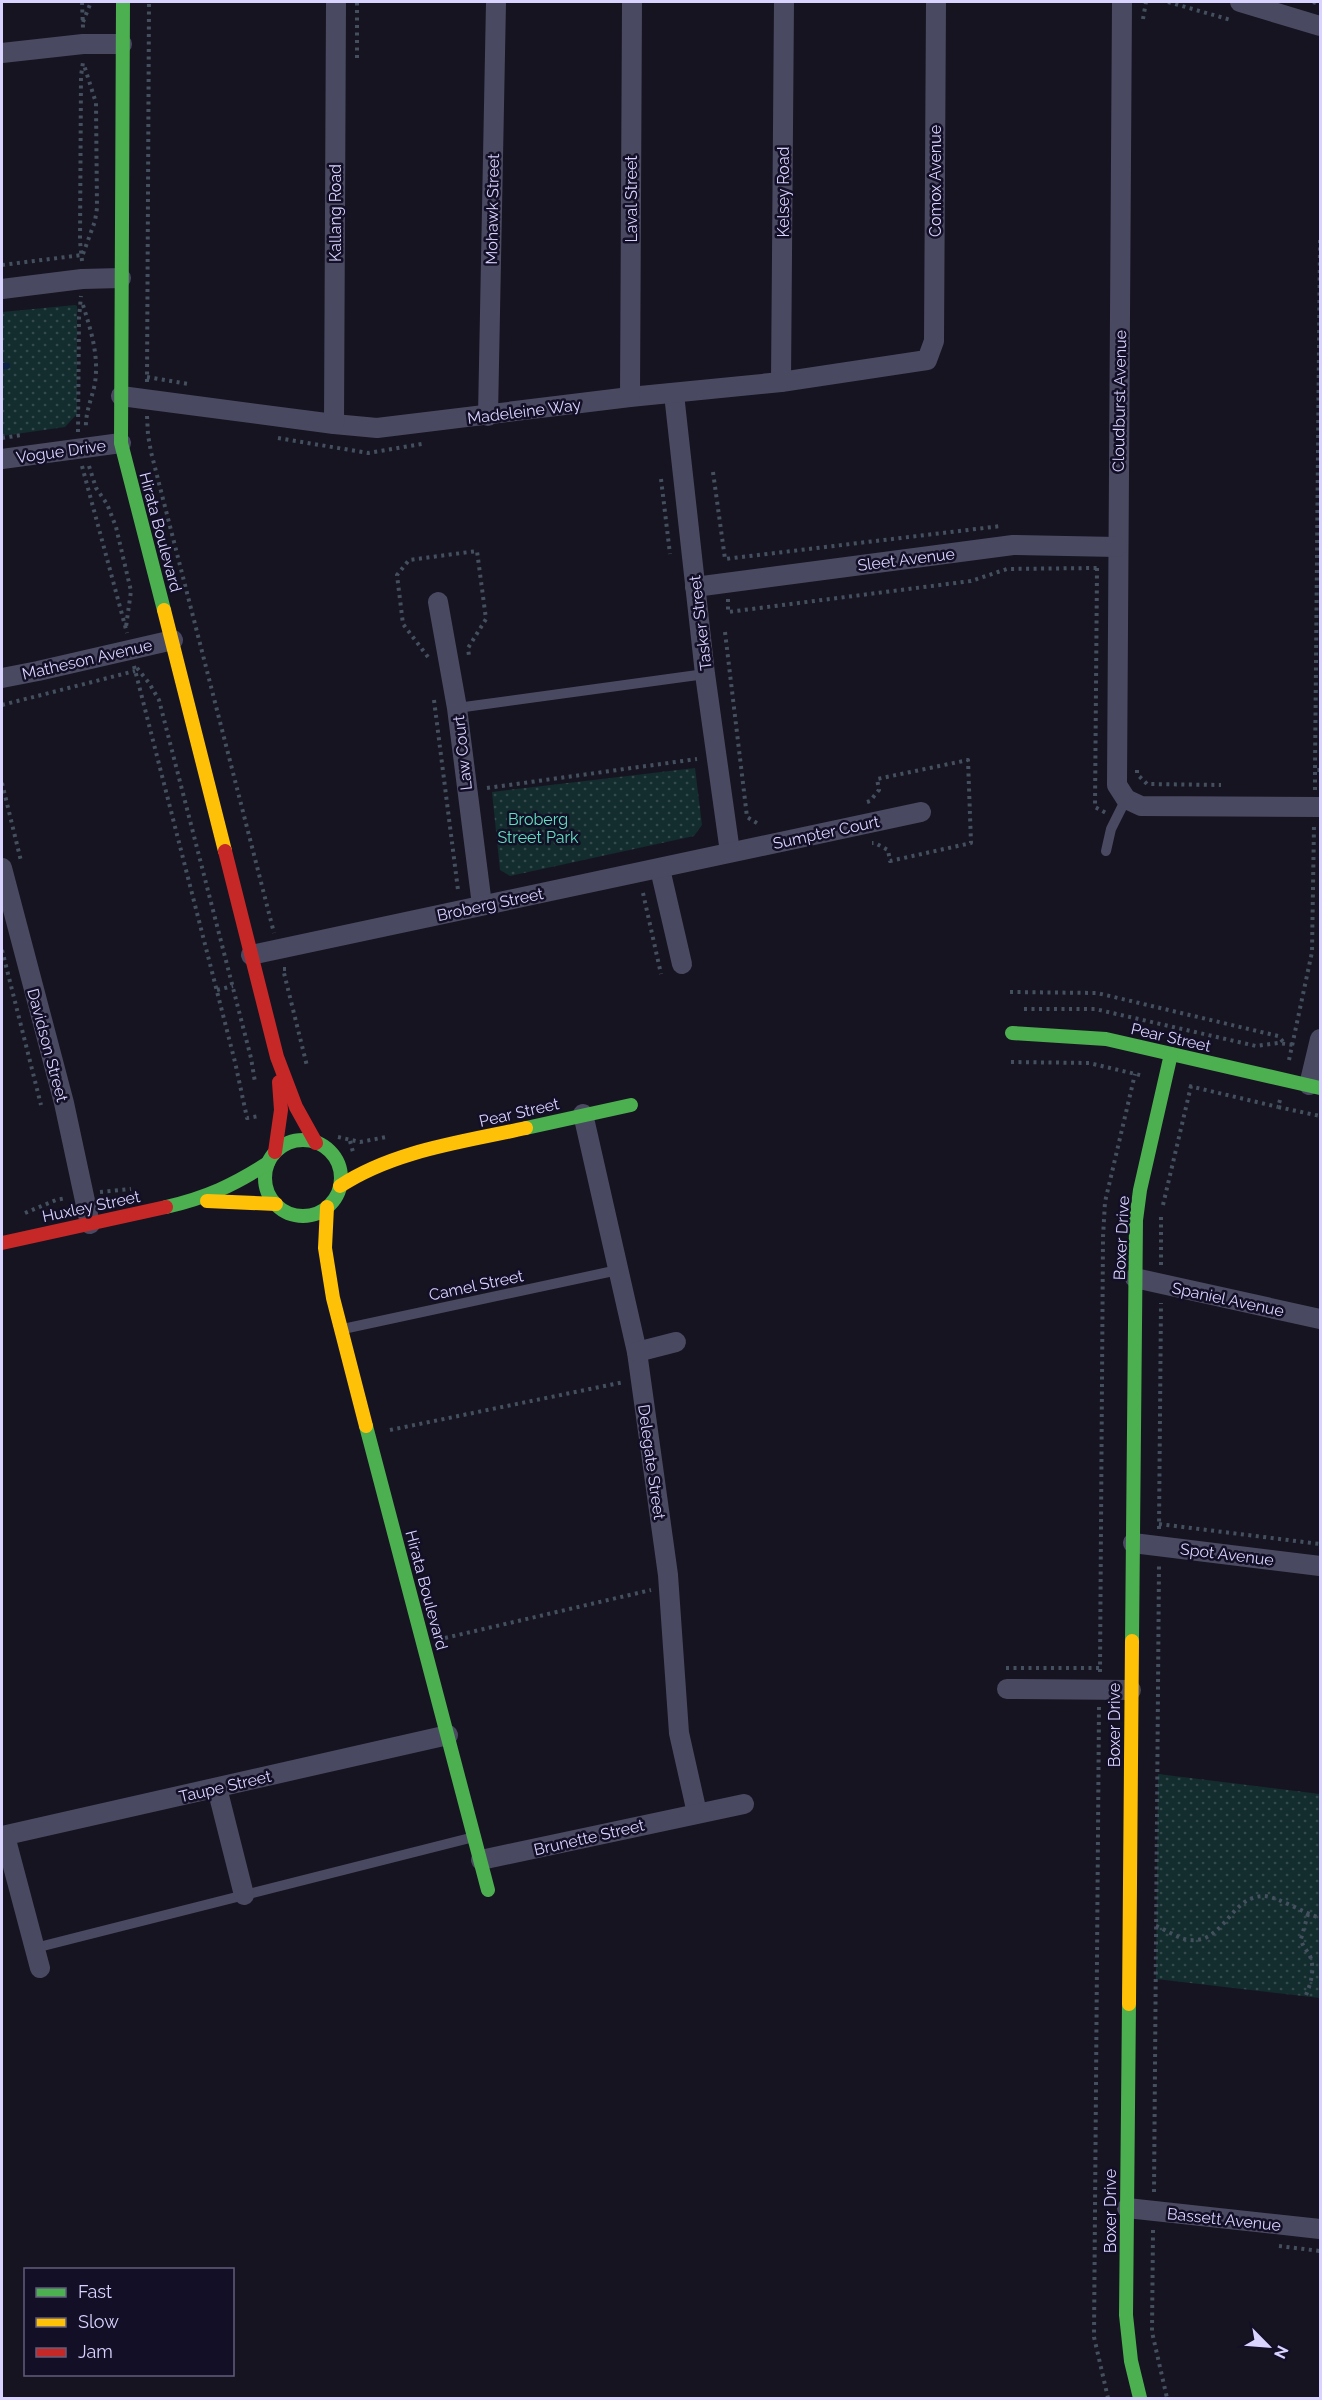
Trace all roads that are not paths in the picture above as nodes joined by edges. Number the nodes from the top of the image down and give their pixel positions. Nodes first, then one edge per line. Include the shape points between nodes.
1 (123, 2) edge
2 (336, 2) edge
3 (496, 2) edge
4 (632, 2) edge
5 (784, 2) edge
6 (936, 2) edge
7 (1122, 2) edge
8 (1240, 2) edge
9 (1320, 26) edge
10 (122, 44) junction
11 (2, 53) edge
12 (121, 278) junction
13 (2, 289) edge
14 (927, 360) joint
15 (781, 382) junction
16 (674, 394) junction
17 (121, 396) junction
18 (630, 397) junction
19 (488, 416) junction
20 (334, 424) junction
21 (122, 443) junction
22 (2, 459) edge
23 (1117, 547) junction
24 (695, 587) junction
25 (438, 602) dead end
26 (173, 640) junction
27 (705, 674) junction
28 (2, 678) edge
29 (457, 708) junction
30 (1126, 798) junction
31 (1317, 807) edge
32 (921, 812) dead end
33 (1106, 851) dead end
34 (730, 852) junction
35 (2, 867) edge
36 (660, 869) junction
37 (482, 905) junction
38 (6, 908) edge
39 (251, 955) junction
40 (682, 964) dead end
41 (1012, 1033) dead end
42 (1320, 1039) edge
43 (1171, 1054) junction
44 (277, 1057) junction
45 (1315, 1086) edge
46 (631, 1105) dead end
47 (583, 1114) junction
48 (316, 1143) junction
49 (374, 1152) dead end
50 (415, 1152) junction
51 (354, 1154) dead end
52 (271, 1157) junction
53 (334, 1157) junction
54 (340, 1186) junction
55 (188, 1202) junction
56 (327, 1207) junction
57 (282, 1208) junction
58 (90, 1224) junction
59 (298, 1228) dead end
60 (2, 1243) edge
61 (310, 1243) dead end
62 (618, 1270) junction
63 (1135, 1278) junction
64 (333, 1298) junction
65 (1320, 1319) edge
66 (341, 1330) junction
67 (676, 1342) dead end
68 (637, 1352) junction
69 (1133, 1543) junction
70 (1320, 1566) edge
71 (1006, 1689) dead end
72 (1131, 1690) junction
73 (448, 1735) junction
74 (217, 1788) junction
75 (744, 1804) dead end
76 (696, 1813) junction
77 (3, 1836) edge
78 (475, 1837) junction
79 (481, 1860) junction
80 (488, 1890) dead end
81 (244, 1895) junction
82 (35, 1948) junction
83 (40, 1968) dead end
84 (1127, 2208) junction
85 (1320, 2229) edge
86 (1140, 2398) edge

1 - 10 street, Hirata Boulevard
2 - 20 street, Kallang Road
3 - 19 street, Mohawk Street
4 - 18 street, Laval Street
5 - 15 street, Kelsey Road
6 - 14 street, Comox Avenue via 934,341
7 - 23 street, Cloudburst Avenue
8 - 9 street
10 - 11 street
10 - 12 street, Hirata Boulevard
12 - 13 street
12 - 17 street, Hirata Boulevard
14 - 15 street, Madeleine Way
15 - 16 street, Madeleine Way
16 - 18 street, Madeleine Way
16 - 24 street, Tasker Street
17 - 20 street, Madeleine Way
17 - 21 street, Hirata Boulevard
18 - 19 street, Madeleine Way
19 - 20 street, Madeleine Way via 394,427
21 - 22 street, Vogue Drive
21 - 26 street, Hirata Boulevard
23 - 24 street, Sleet Avenue via 1013,545
23 - 30 street, Cloudburst Avenue via 1116,774 1117,785
24 - 27 street, Tasker Street
25 - 29 street, Law Court
26 - 28 street, Matheson Avenue
26 - 39 street, Hirata Boulevard
27 - 29 lane
27 - 34 street, Tasker Street
29 - 37 street, Law Court
30 - 31 street via 1148,806
30 - 33 lane via 1115,818
32 - 34 street, Sumpter Court
34 - 36 street, Broberg Street
35 - 38 street, Davidson Street
36 - 37 street, Broberg Street
36 - 40 street
37 - 39 street, Broberg Street
38 - 58 street, Davidson Street via 63,1103
39 - 44 street, Hirata Boulevard
41 - 43 street, Pear Street via 1106,1039
42 - 45 street
43 - 45 street, Pear Street
43 - 63 street, Boxer Drive via 1140,1190
44 - 48 street, Hirata Boulevard via 296,1107
44 - 52 street, Hirata Boulevard via 281,1110
46 - 47 street, Pear Street
47 - 50 street, Pear Street
47 - 62 street, Delegate Street
48 - 52 street via 297,1140 285,1144
48 - 53 street
49 - 50 street, Pear Street
50 - 54 street, Pear Street via 360,1173
51 - 53 street
52 - 55 street, Huxley Street via 235,1184
52 - 57 street via 265,1175 266,1188
53 - 54 street
54 - 56 street
55 - 57 street, Huxley Street via 240,1201
55 - 58 street, Huxley Street
56 - 57 street via 305,1216
56 - 64 street, Hirata Boulevard via 325,1248
57 - 59 street
58 - 60 street, Huxley Street
61 - 64 street, Hirata Boulevard
62 - 66 lane, Camel Street
62 - 68 street, Delegate Street
63 - 65 street, Spaniel Avenue
63 - 69 street, Boxer Drive
64 - 66 street, Hirata Boulevard
66 - 73 street, Hirata Boulevard
67 - 68 street
68 - 76 street, Delegate Street via 669,1585 679,1733
69 - 70 street, Spot Avenue
69 - 72 street, Boxer Drive
71 - 72 street
72 - 84 street, Boxer Drive
73 - 74 street, Taupe Street
73 - 78 street, Hirata Boulevard
74 - 77 street, Taupe Street
74 - 81 street
75 - 76 street, Brunette Street
76 - 79 street, Brunette Street
77 - 82 street
78 - 79 street, Hirata Boulevard
78 - 81 lane
79 - 80 street, Hirata Boulevard
81 - 82 lane
82 - 83 street
84 - 85 street, Bassett Avenue
84 - 86 street, Boxer Drive via 1126,2315

